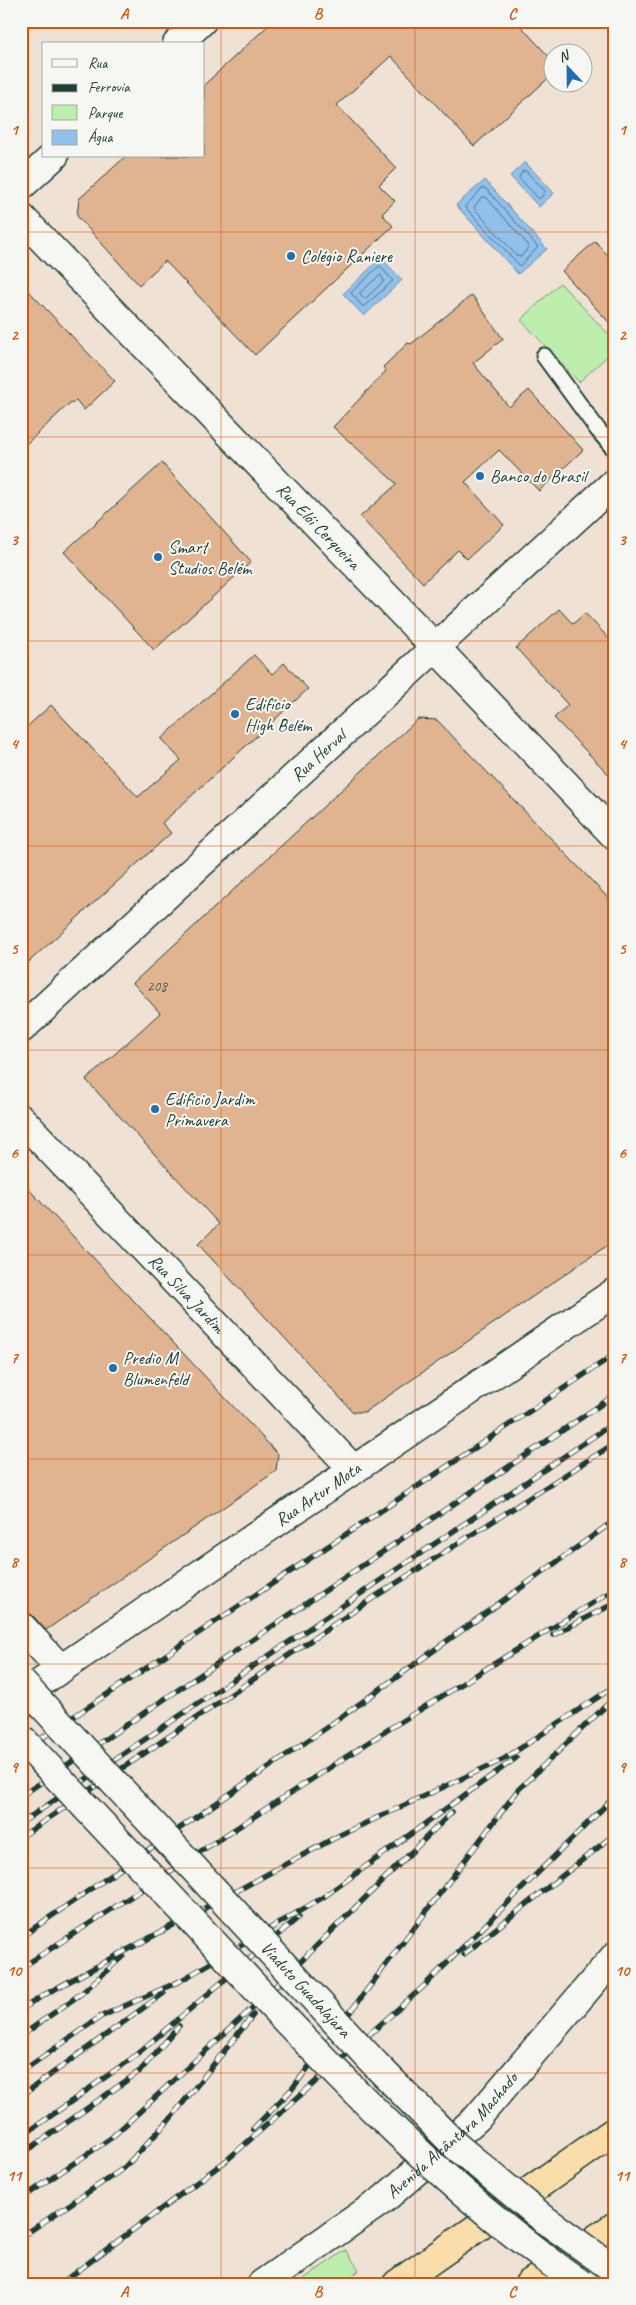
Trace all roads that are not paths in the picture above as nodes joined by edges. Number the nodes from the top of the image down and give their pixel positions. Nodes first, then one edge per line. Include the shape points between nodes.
1 (202, 21) edge
2 (179, 42) edge
3 (52, 158) edge
4 (21, 186) edge
5 (21, 216) edge
6 (544, 356) dead end
7 (615, 450) edge
8 (615, 482) edge
9 (435, 647) junction
10 (615, 836) edge
11 (21, 1029) edge
12 (21, 1119) edge
13 (615, 1292) edge
14 (354, 1470) junction
15 (21, 1626) edge
16 (61, 1669) junction
17 (21, 1682) edge
18 (21, 1696) edge
19 (21, 1738) edge
20 (615, 1956) edge
21 (615, 2131) edge
22 (615, 2226) edge
23 (615, 2270) edge
24 (262, 2284) edge
25 (397, 2284) edge
26 (529, 2284) edge
27 (581, 2284) edge

1 - 2 street
3 - 4 street
5 - 9 street, Rua Elói Cerqueira
6 - 7 lane
8 - 9 street, Rua Herval
9 - 10 street, Rua Elói Cerqueira
9 - 11 street, Rua Herval
12 - 14 street, Rua Silva Jardim
13 - 14 street, Rua Artur Mota
14 - 16 street, Rua Artur Mota
15 - 16 street
16 - 18 street, Rua Artur Mota
17 - 23 street, Viaduto Guadalajara, bridge via 376,2065 456,2146 544,2219
19 - 27 street, Viaduto Guadalajara, bridge via 340,2079 526,2246
20 - 24 street, Avenida Alcântara Machado via 477,2118 384,2200
21 - 25 highway
22 - 26 highway

